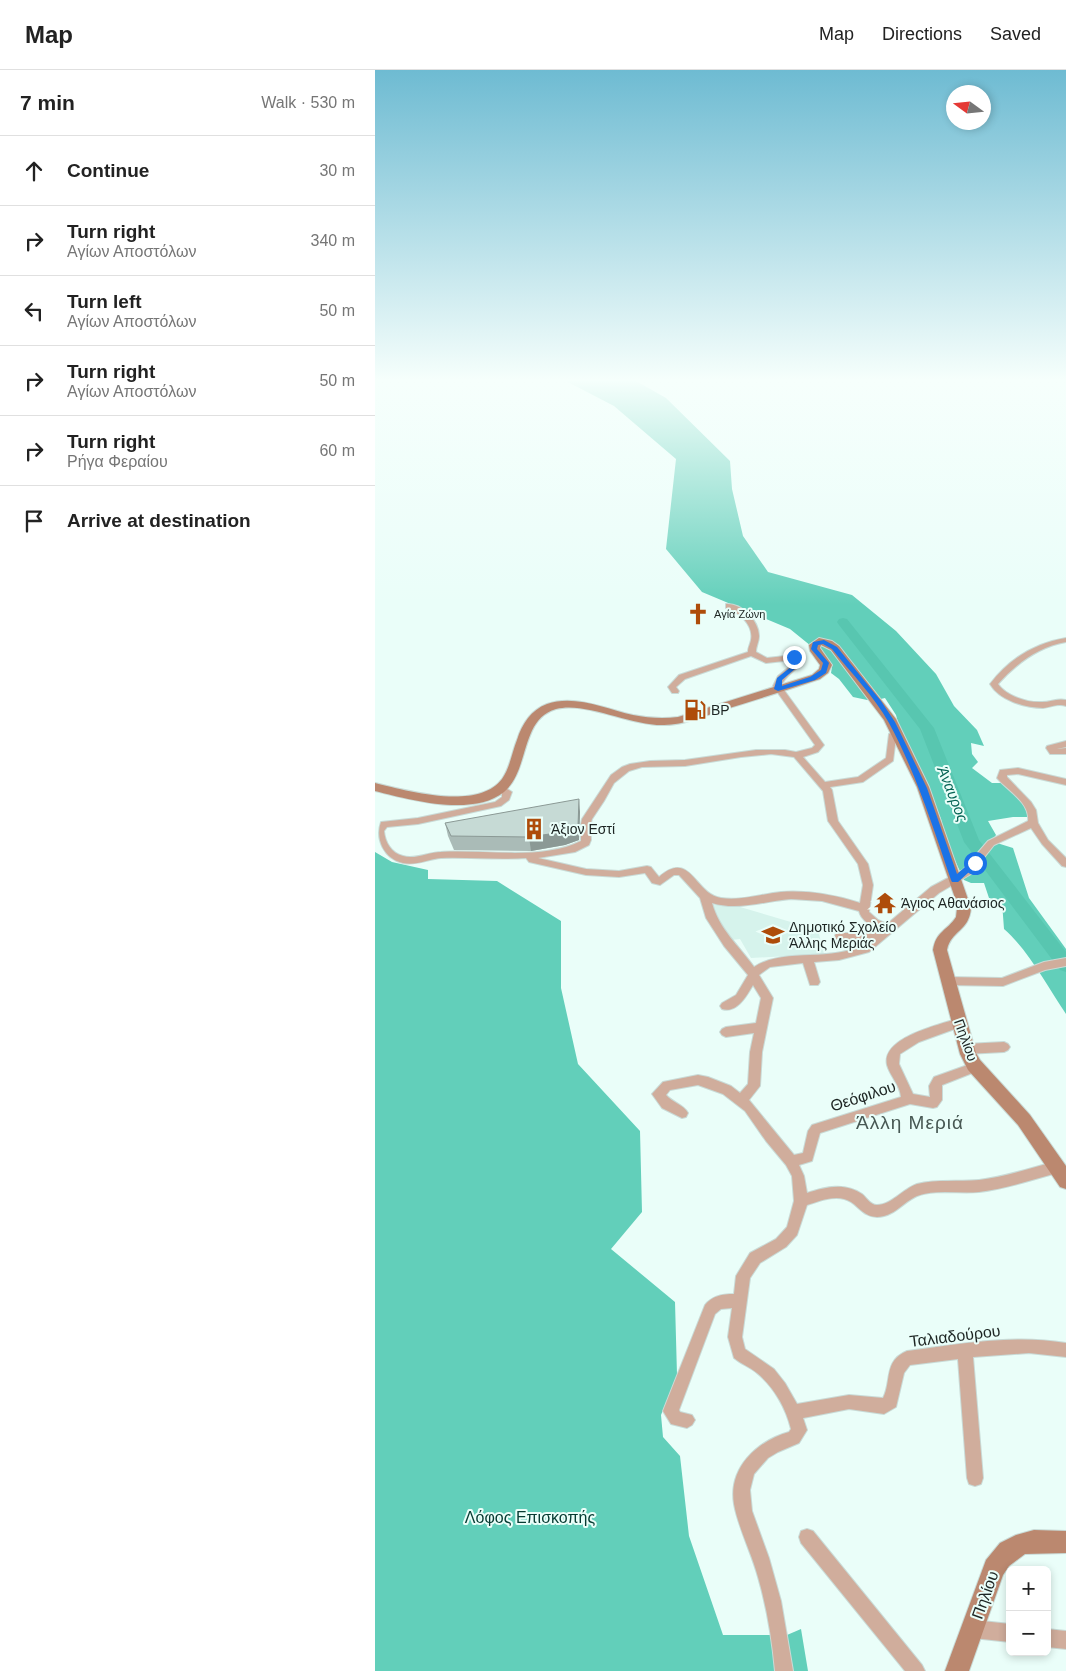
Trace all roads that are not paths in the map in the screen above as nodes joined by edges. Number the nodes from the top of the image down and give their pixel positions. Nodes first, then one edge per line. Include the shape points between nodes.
1 (729, 606) dead end
2 (1066, 640) edge
3 (752, 653) junction
4 (778, 689) junction
5 (675, 691) dead end
6 (1066, 703) edge
7 (897, 733) junction
8 (1066, 744) edge
9 (1066, 751) edge
10 (798, 755) junction
11 (1066, 782) edge
12 (823, 785) junction
13 (375, 787) edge
14 (501, 788) junction
15 (444, 801) joint
16 (1033, 823) junction
17 (529, 854) junction
18 (1066, 864) edge
19 (955, 880) junction
20 (705, 897) junction
21 (863, 908) junction
22 (887, 931) junction
23 (840, 936) dead end
24 (808, 960) junction
25 (1066, 962) edge
26 (753, 974) junction
27 (948, 981) junction
28 (814, 982) dead end
29 (726, 1006) dead end
30 (959, 1023) junction
31 (761, 1028) junction
32 (726, 1032) dead end
33 (1004, 1046) dead end
34 (966, 1049) junction
35 (976, 1067) junction
36 (908, 1098) junction
37 (742, 1100) junction
38 (682, 1113) dead end
39 (791, 1161) junction
40 (1062, 1174) edge
41 (801, 1201) junction
42 (739, 1301) junction
43 (1066, 1350) edge
44 (965, 1352) junction
45 (793, 1412) junction
46 (687, 1420) dead end
47 (975, 1478) dead end
48 (807, 1537) dead end
49 (1066, 1542) edge
50 (973, 1628) junction
51 (1006, 1632) edge
52 (1051, 1638) edge
53 (1066, 1640) edge
54 (784, 1671) edge
55 (916, 1671) edge
56 (957, 1671) edge

1 - 3 street via 739,610 754,628 756,637
2 - 6 street via 1032,650 994,684 999,692 1016,699 1042,705 1057,700
3 - 4 street via 766,661 794,657 800,660 779,679
3 - 5 street via 682,677 673,684
4 - 7 main road via 813,678 824,671 826,663 814,645 819,641 828,643 879,703
4 - 10 street via 820,745
4 - 14 main road via 672,721 646,720 579,705 549,707 528,727 510,776
7 - 12 street via 892,736 890,759 866,777
7 - 19 main road via 927,798
8 - 9 street via 1050,748 1053,752
10 - 12 street via 798,759
10 - 17 street via 729,754 628,769 617,774 608,784 588,816 585,845
11 - 16 street via 1018,771 1003,772 1002,778 1028,805
12 - 21 street via 828,793 833,821 865,870 868,890
13 - 15 main road
14 - 15 main road via 483,796
14 - 17 street via 507,792 506,798 491,806 418,821 384,824 379,830 381,842 389,853 406,860 445,854
16 - 18 street via 1045,842
16 - 19 street via 986,848 971,868
17 - 20 street via 533,860 586,872 619,874 647,870 660,881 672,872 679,872 687,875
19 - 22 street via 935,890
19 - 27 main road, Πηλίου via 965,913 960,924 941,943
20 - 21 street via 730,902 815,896
20 - 26 street via 710,916
21 - 22 street via 868,918
22 - 23 street via 856,937
22 - 24 street via 871,946 860,951
24 - 26 street via 771,963
24 - 28 street
25 - 27 street via 1044,966 1003,982
26 - 29 street via 740,998
26 - 31 street via 767,998
27 - 30 main road, Πηλίου
30 - 34 main road, Πηλίου
30 - 36 street, Θεόφιλου via 896,1049 893,1067
31 - 32 street
31 - 37 street via 754,1086
33 - 34 street
34 - 35 main road, Πηλίου
35 - 36 street via 939,1080 935,1084 933,1103
35 - 40 main road, Πηλίου via 1020,1115
36 - 39 street, Θεόφιλου via 816,1128 808,1157
37 - 38 street via 703,1080 667,1086 659,1091 657,1094 661,1099
37 - 39 street
39 - 41 street via 800,1182
40 - 41 street via 919,1190 905,1196 894,1207 880,1210 865,1208 854,1196 842,1193
41 - 42 street via 797,1220 788,1237 755,1258 746,1268
42 - 45 street via 736,1349 771,1376
42 - 46 street via 720,1301 713,1305 671,1411 676,1419
43 - 44 street, Ταλιαδούρου via 1024,1347
44 - 45 street, Ταλιαδούρου via 907,1358 901,1362 891,1402 887,1405 849,1402
44 - 47 street
45 - 54 street via 798,1424 797,1434 757,1456 745,1474 742,1491 742,1503 771,1592
48 - 55 street
49 - 50 main road, Πηλίου via 1027,1542 1008,1550 994,1568
50 - 51 street
50 - 56 main road, Πηλίου
52 - 53 street

